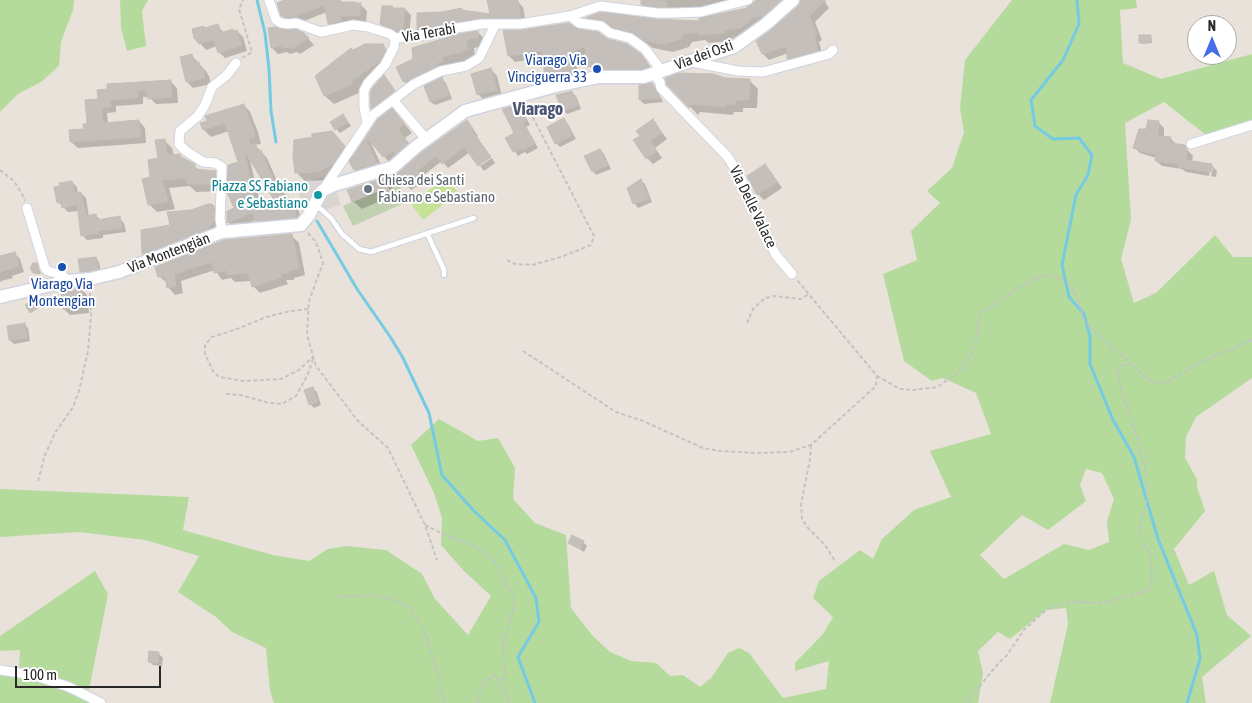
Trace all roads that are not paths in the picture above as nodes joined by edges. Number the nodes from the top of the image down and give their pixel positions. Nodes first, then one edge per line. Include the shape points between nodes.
1 (269, 0) edge
2 (748, 0) edge
3 (793, 0) edge
4 (570, 16) junction
5 (495, 25) junction
6 (395, 38) junction
7 (833, 50) dead end
8 (236, 62) road end
9 (689, 62) junction
10 (657, 72) junction
11 (393, 100) junction
12 (367, 122) junction
13 (1252, 125) edge
14 (426, 139) junction
15 (1191, 144) dead end
16 (322, 191) junction
17 (315, 204) junction
18 (27, 208) road end
19 (474, 218) dead end
20 (222, 232) junction
21 (427, 233) junction
22 (792, 274) road end
23 (444, 275) dead end
24 (68, 281) junction
25 (0, 298) edge
26 (0, 670) edge
27 (101, 703) edge

1 - 6 street via 276,20 281,23 296,23 321,32 353,25 375,29
2 - 4 street, Via Terabi via 701,12 657,13 600,6
3 - 9 street, Via dei Osti via 734,47
4 - 5 street, Via Terabi
4 - 10 street, Via Delle Valace via 579,23 601,26 610,33 630,38 645,49
5 - 6 street, Via Terabi via 482,24 430,35
5 - 11 street via 479,58 466,66 441,71 414,84
6 - 12 street, Via Terabi via 384,65 364,91
7 - 9 street via 829,54 763,72
8 - 20 street via 227,75 212,87 198,116 180,131 179,144 186,152 203,162 222,167
9 - 10 street, Via dei Osti
10 - 14 street, Via dei Osti via 643,77 598,77 465,111
10 - 22 street, Via Delle Valace via 661,88 727,156 741,178 776,255
11 - 12 street
11 - 14 street
12 - 16 street
13 - 15 street
14 - 16 street, Via dei Osti via 393,167
16 - 17 street
17 - 20 street, Via Montengiàn via 301,225
17 - 21 lane via 359,249 371,252
18 - 24 street via 45,268
19 - 21 lane
20 - 24 street, Via Montengiàn via 119,272
21 - 23 lane
24 - 25 street, Via Montengiàn
26 - 27 street via 33,675 69,687

